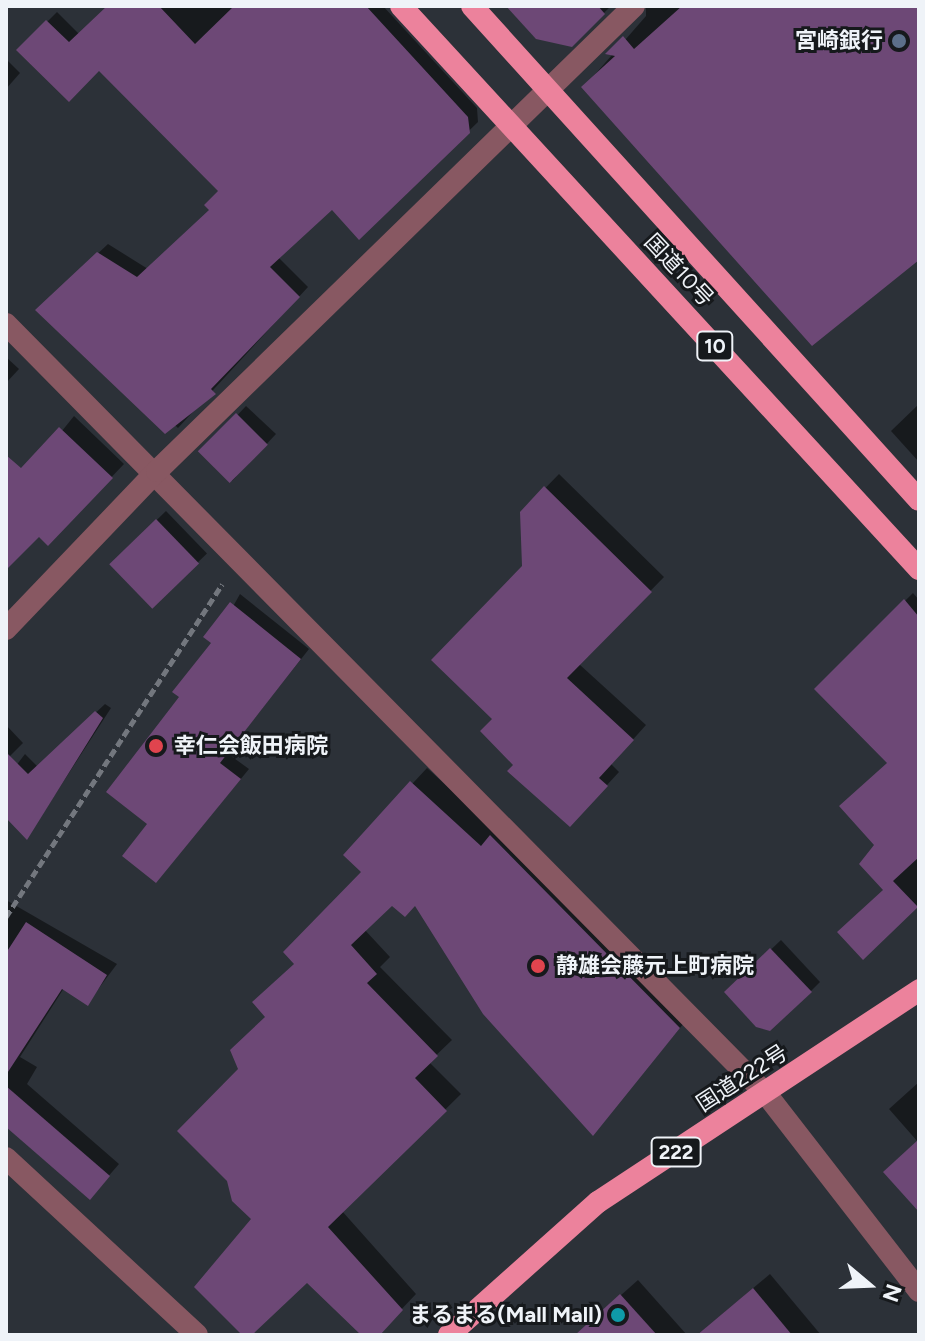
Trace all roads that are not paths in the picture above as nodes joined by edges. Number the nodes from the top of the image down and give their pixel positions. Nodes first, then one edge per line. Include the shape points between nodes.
1 (401, 6) edge
2 (472, 6) edge
3 (634, 6) edge
4 (545, 89) junction
5 (509, 125) junction
6 (6, 324) edge
7 (157, 471) junction
8 (919, 500) edge
9 (919, 569) edge
10 (6, 629) edge
11 (919, 990) edge
12 (767, 1095) junction
13 (6, 1158) edge
14 (919, 1291) edge
15 (197, 1335) edge
16 (449, 1335) edge

1 - 5 highway, 国道10号 / 10
2 - 4 highway, 国道10号 / 10
3 - 4 street
4 - 5 street
4 - 8 highway, 国道10号 / 10
5 - 7 street
5 - 9 highway, 国道10号 / 10
6 - 7 street
7 - 10 street
7 - 12 street
11 - 12 highway, 国道222号 / 222
12 - 14 street
12 - 16 highway, 国道222号 / 222 via 598,1202
13 - 15 street

